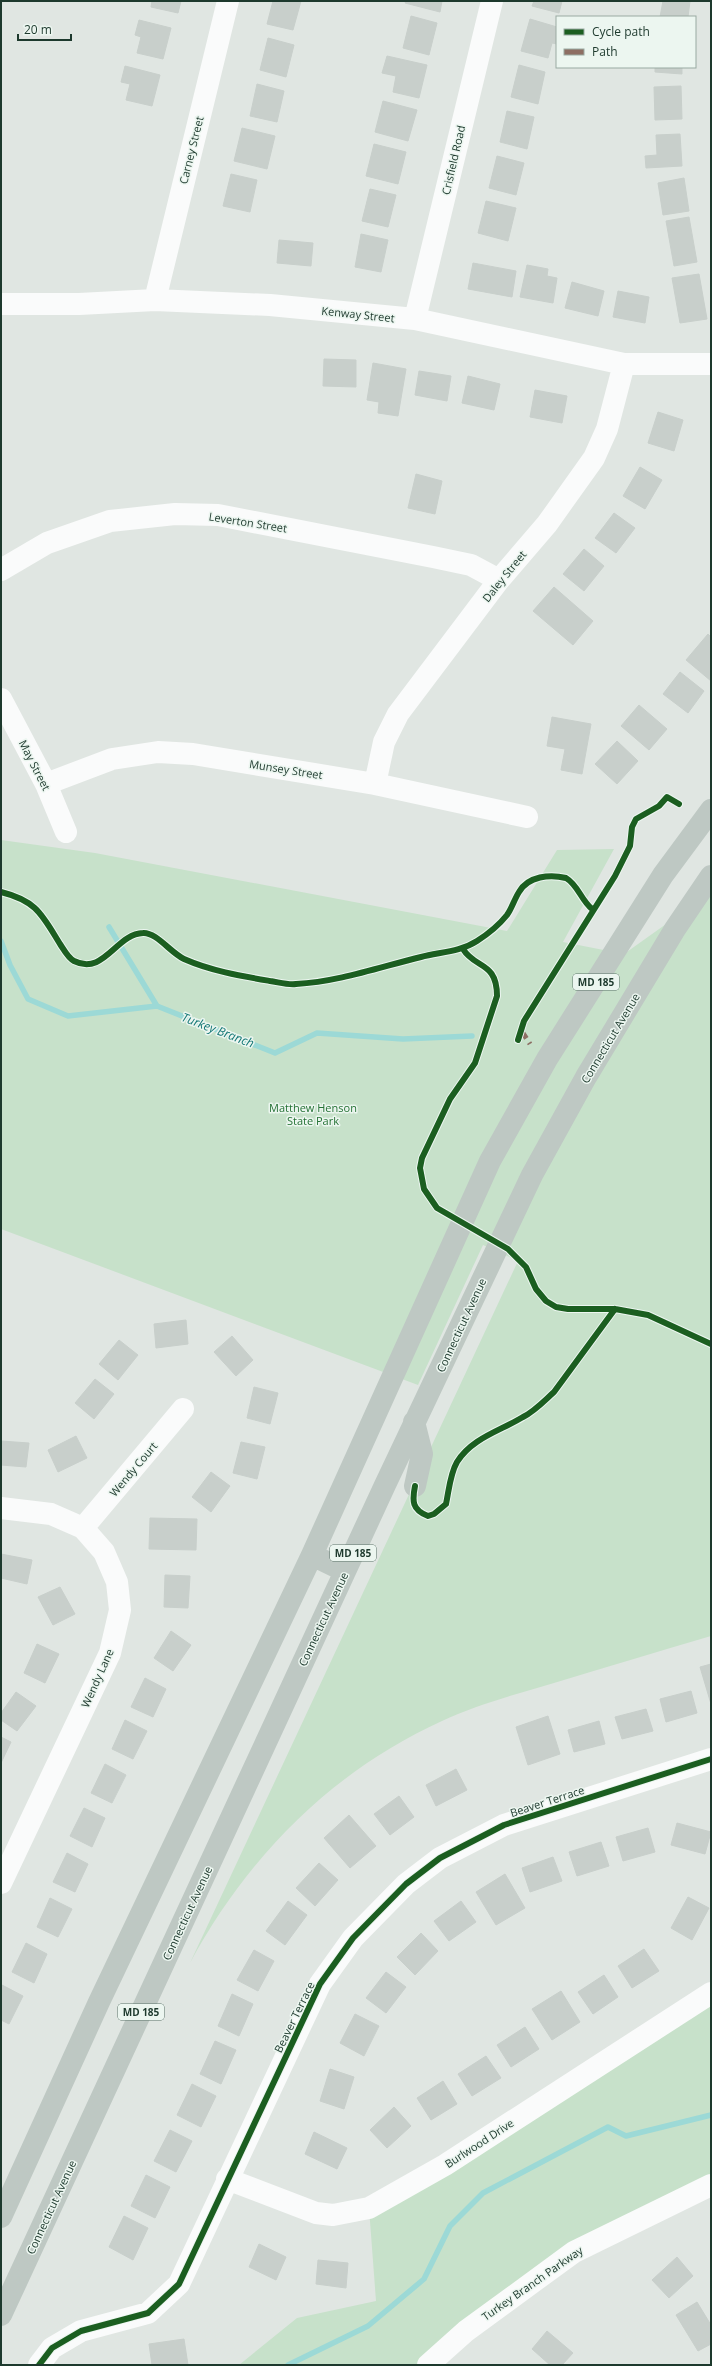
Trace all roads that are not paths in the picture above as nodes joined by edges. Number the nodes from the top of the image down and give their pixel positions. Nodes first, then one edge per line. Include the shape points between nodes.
1 (228, 1) edge
2 (492, 1) edge
3 (155, 300) junction
4 (1, 304) edge
5 (415, 319) junction
6 (624, 364) junction
7 (711, 364) edge
8 (1, 570) edge
9 (499, 580) junction
10 (1, 699) edge
11 (46, 784) junction
12 (375, 784) junction
13 (711, 810) edge
14 (527, 817) dead end
15 (66, 832) dead end
16 (711, 876) edge
17 (183, 1409) dead end
18 (414, 1422) junction
19 (415, 1486) dead end
20 (1, 1508) edge
21 (83, 1528) junction
22 (312, 1555) junction
23 (345, 1571) junction
24 (711, 1759) edge
25 (1, 1884) edge
26 (711, 1993) edge
27 (227, 2179) junction
28 (711, 2185) edge
29 (1, 2217) edge
30 (1, 2315) edge
31 (39, 2365) edge
32 (428, 2365) edge

1 - 3 street, Carney Street
2 - 5 street, Crisfield Road
3 - 4 street, Kenway Street via 79,304
3 - 5 street, Kenway Street via 270,305
5 - 6 street, Kenway Street
6 - 7 street, Kenway Street
6 - 9 street, Daley Street via 607,429 594,458 547,524
8 - 9 street, Leverton Street via 47,543 110,521 175,514 218,515 433,557 471,566
9 - 12 street, Daley Street via 398,714 384,742
10 - 11 street, May Street
11 - 12 street, Munsey Street via 112,759 158,752 193,754
11 - 15 street, May Street
12 - 14 street, Munsey Street
13 - 22 main road, MD 185 via 663,875 547,1059 490,1161
16 - 18 main road, Connecticut Avenue / MD 185 via 675,929 586,1077 532,1175
17 - 21 street, Wendy Court
18 - 19 main road via 422,1454
18 - 23 main road, Connecticut Avenue / MD 185
20 - 21 street, Wendy Lane via 51,1514
21 - 25 street, Wendy Lane via 104,1552 117,1582 120,1610 110,1653
22 - 23 main road
22 - 29 main road, MD 185 via 99,2002
23 - 30 main road, Connecticut Avenue / MD 185
24 - 27 street, Beaver Terrace via 504,1825 440,1858 406,1884 353,1938 320,1984
26 - 27 street, Burlwood Drive via 445,2165 369,2208 333,2215 316,2214
27 - 31 street, Beaver Terrace via 179,2284 148,2313 81,2331 52,2348
28 - 32 street, Turkey Branch Parkway via 574,2252 466,2331

